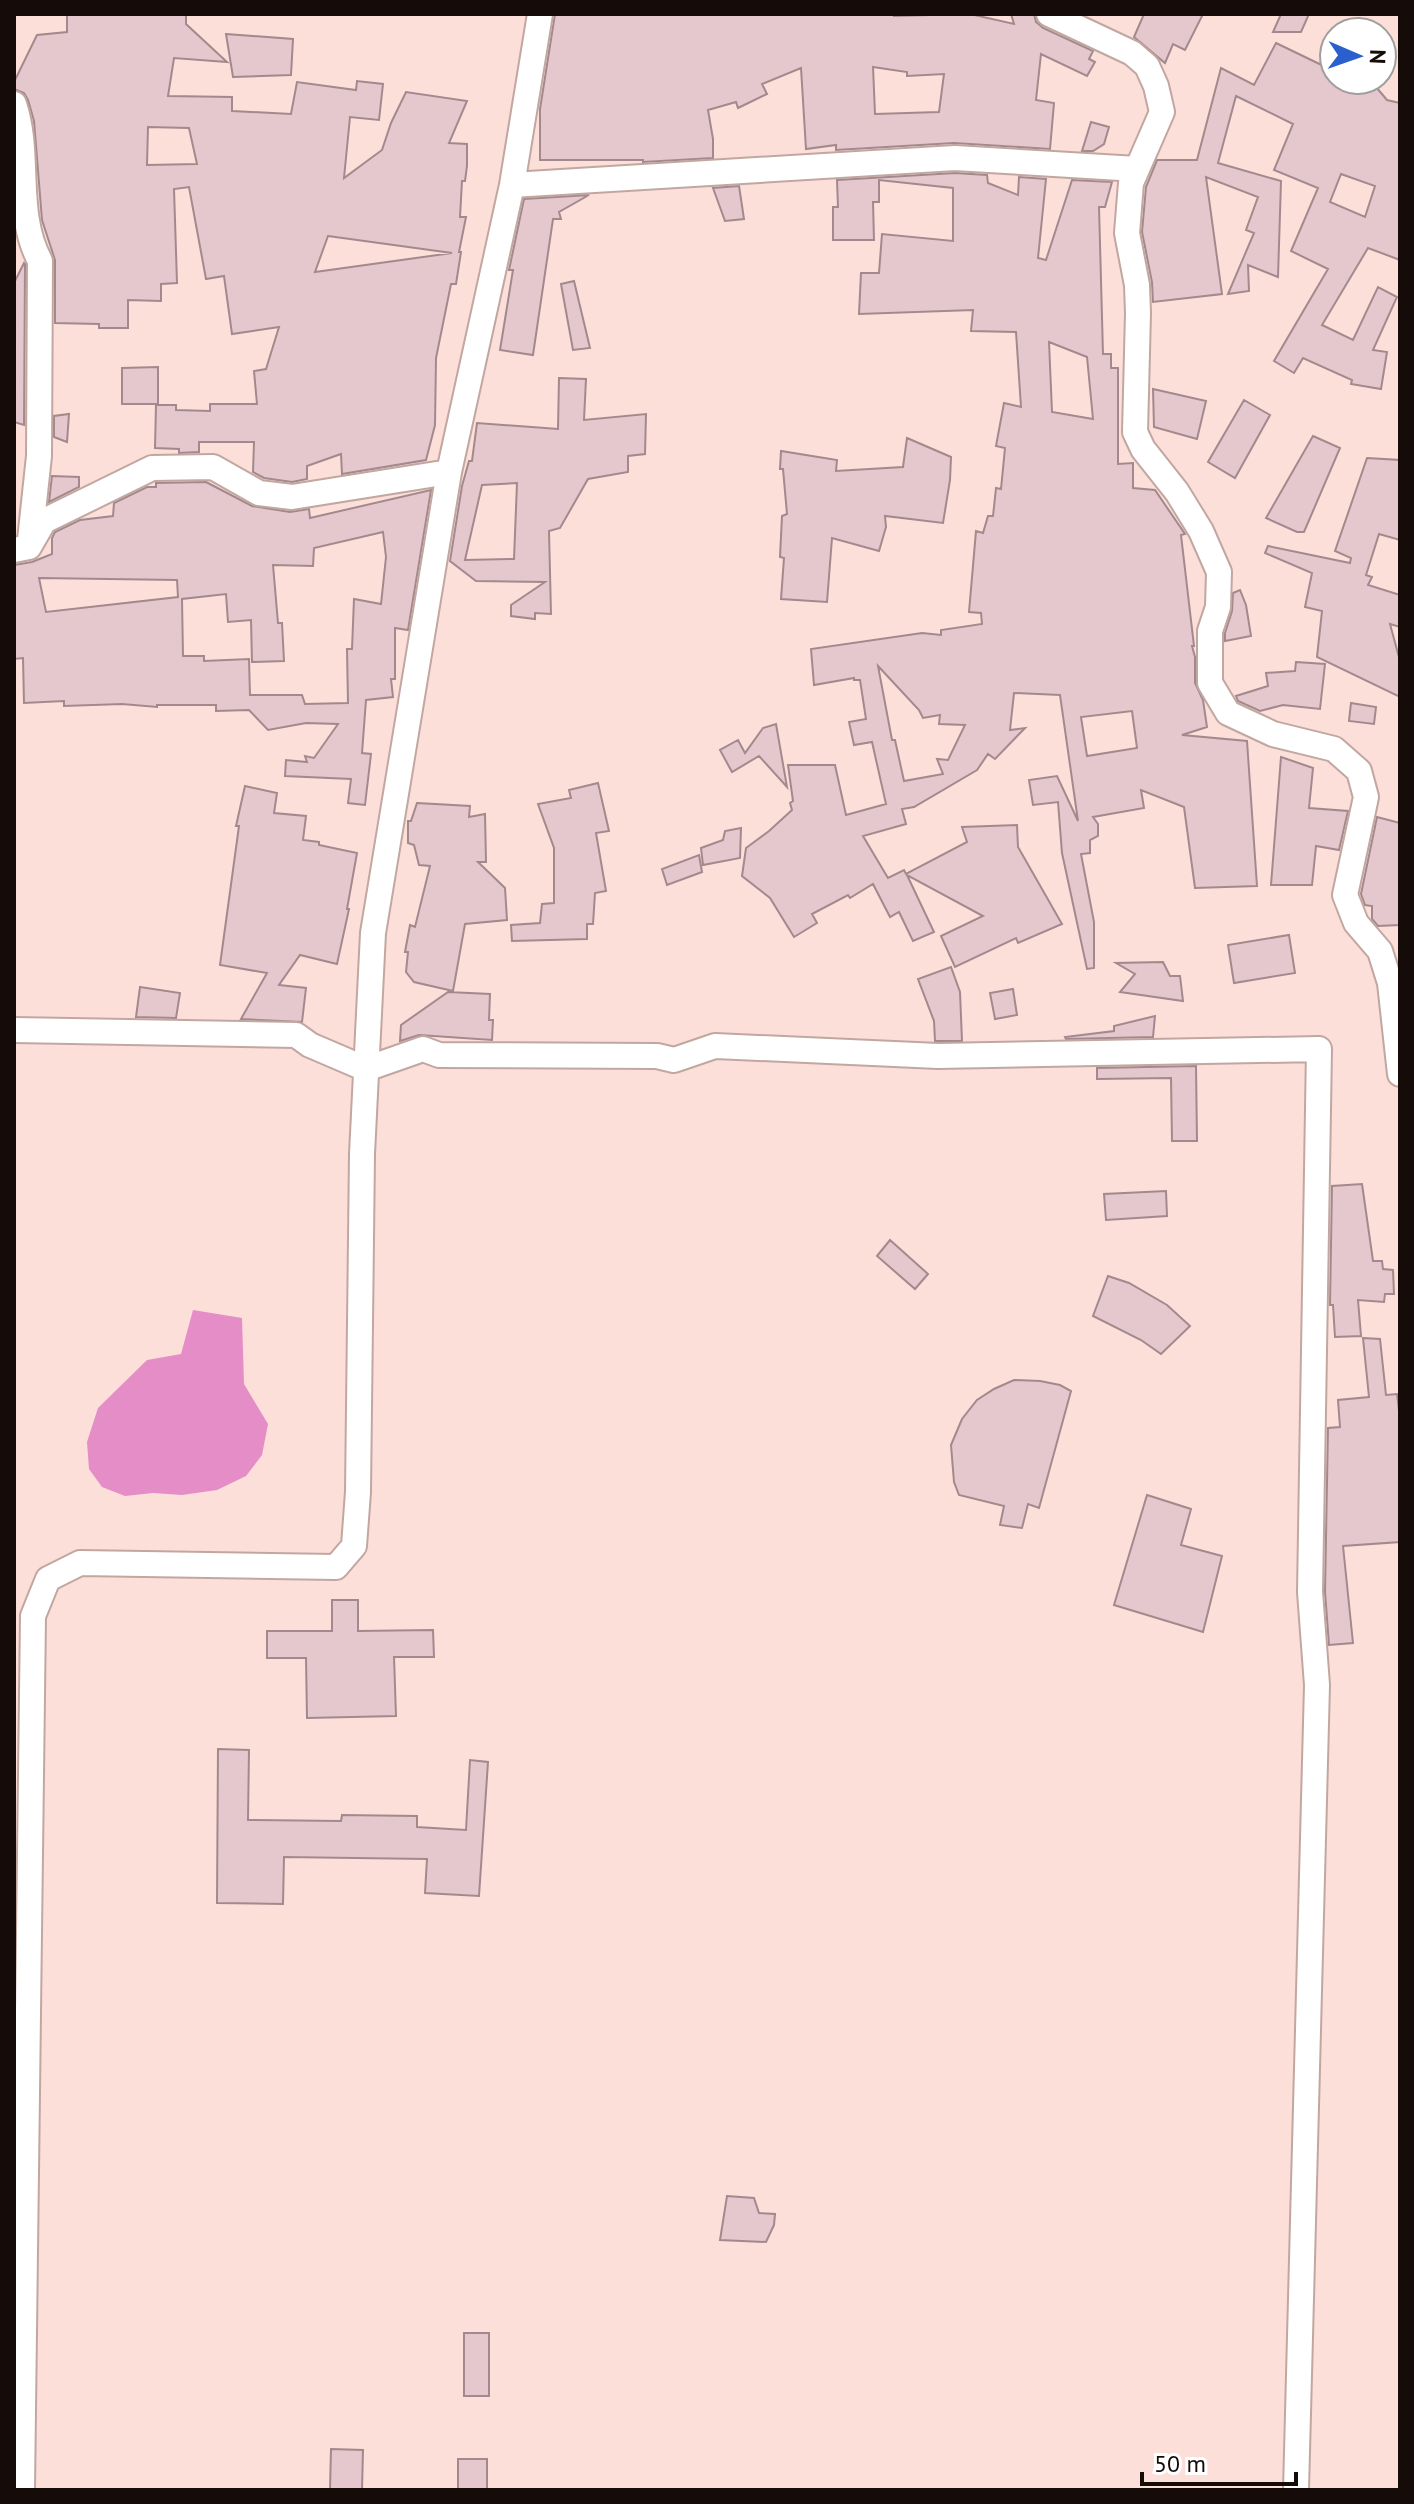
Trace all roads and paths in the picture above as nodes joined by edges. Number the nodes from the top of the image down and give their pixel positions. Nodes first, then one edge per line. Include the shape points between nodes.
1 (540, 14) edge
2 (1049, 14) edge
3 (14, 104) edge
4 (1137, 169) junction
5 (512, 185) junction
6 (449, 472) junction
7 (22, 548) edge
8 (14, 1030) edge
9 (366, 1069) junction
10 (1400, 1074) edge
11 (22, 2490) edge
12 (1296, 2490) edge

1 - 5 street
2 - 4 street via 1132,53 1147,66 1162,112
3 - 7 street via 21,124 31,243 40,261 39,456
4 - 5 street via 955,158
4 - 10 street via 1127,233 1137,285 1135,432 1201,531 1219,572 1218,607 1210,631 1210,683 1228,713 1273,734 1334,749 1359,771 1366,797 1345,895 1387,972
5 - 6 street
6 - 7 street via 292,497 259,493 213,467 152,468 44,521
6 - 9 street via 373,933
8 - 9 street via 296,1035
9 - 11 street via 354,1546 336,1567 80,1563 48,1579 33,1616
9 - 12 street via 423,1049 439,1055 674,1060 715,1046 938,1056 1319,1049 1310,1592 1317,1685

